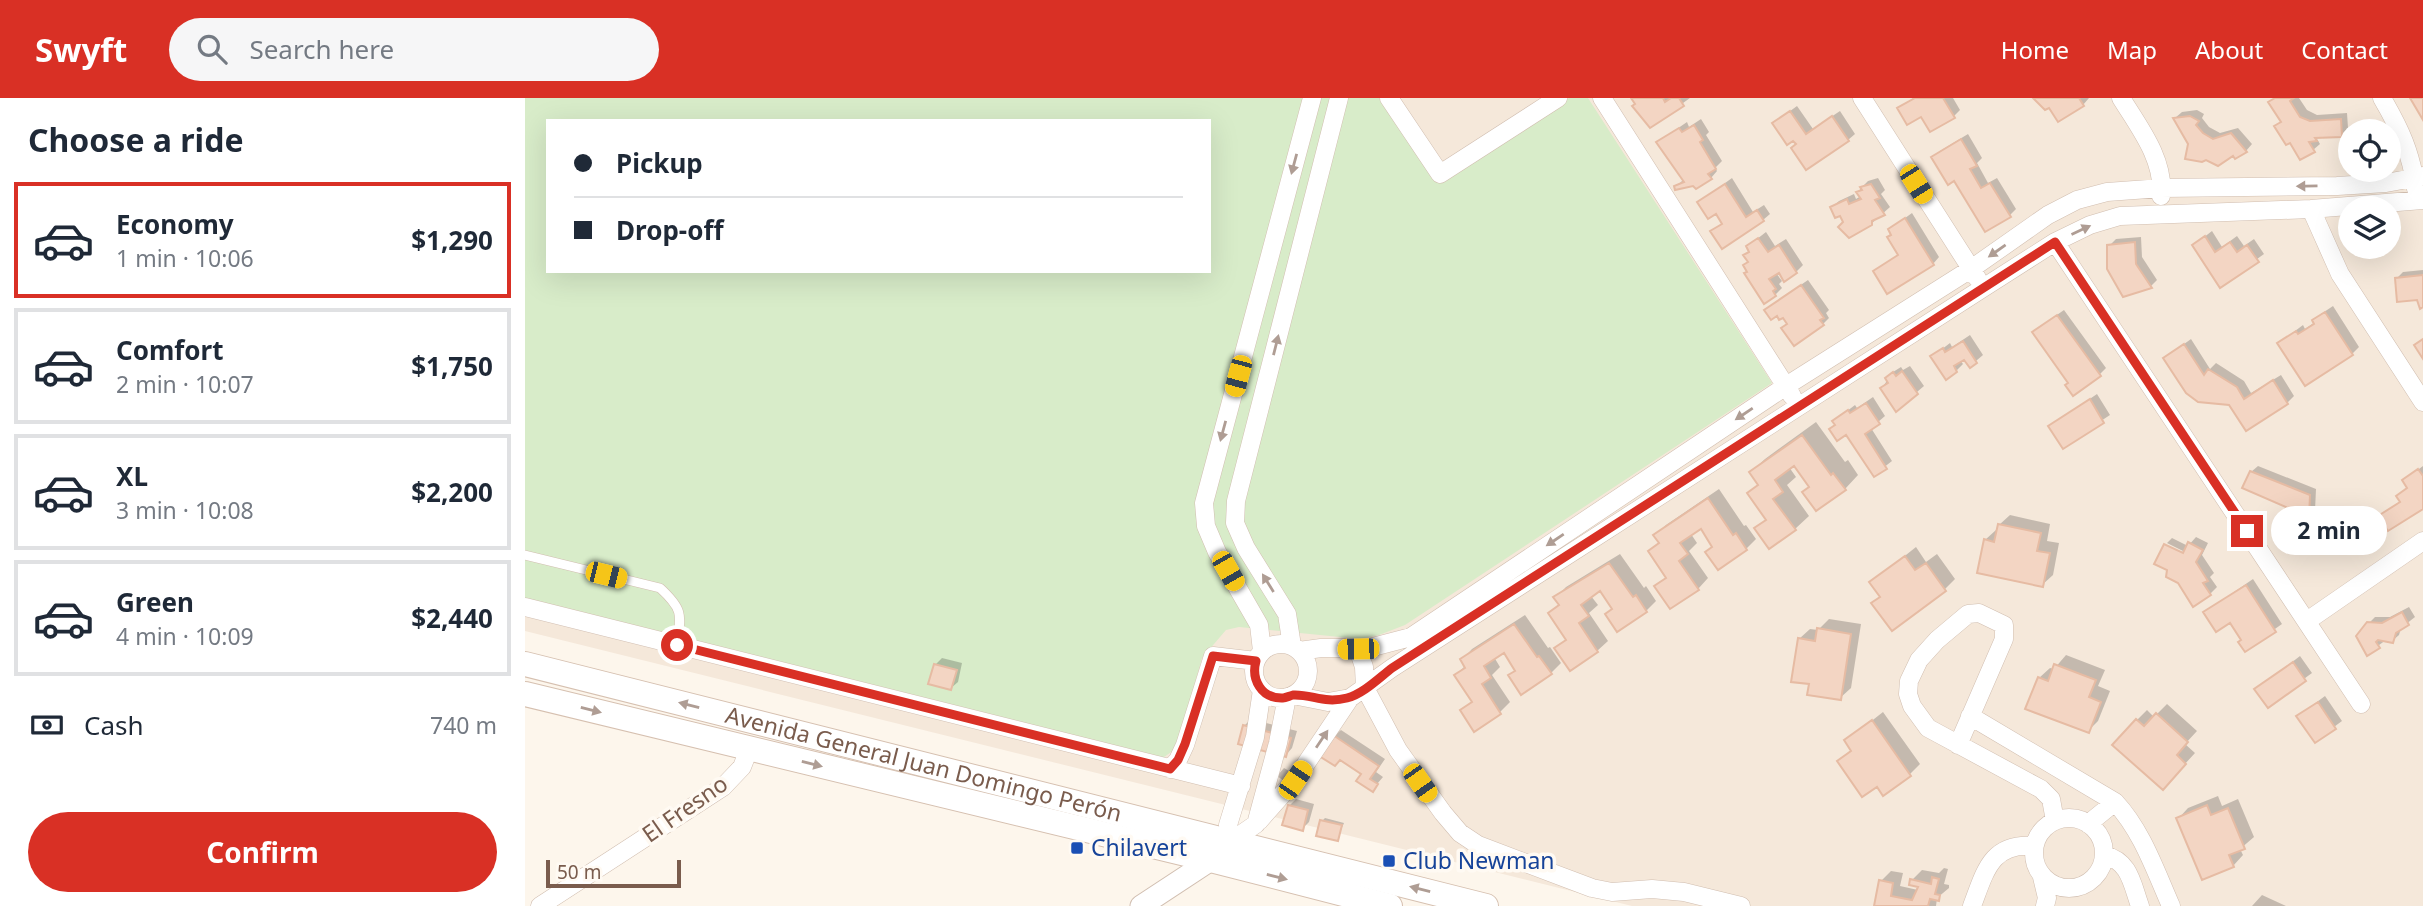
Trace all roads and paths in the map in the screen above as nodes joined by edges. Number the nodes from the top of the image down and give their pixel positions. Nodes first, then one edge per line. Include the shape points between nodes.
1 (1312, 98) edge
2 (1339, 98) edge
3 (1389, 98) edge
4 (1558, 98) edge
5 (1602, 98) edge
6 (1862, 98) edge
7 (2121, 98) edge
8 (2382, 98) edge
9 (2419, 177) edge
10 (2162, 188) junction
11 (2420, 201) edge
12 (2311, 209) junction
13 (2159, 215) junction
14 (2055, 242) junction
15 (1971, 269) junction
16 (1983, 288) junction
17 (1786, 386) junction
18 (2423, 402) edge
19 (1798, 407) junction
20 (2423, 541) edge
21 (525, 555) edge
22 (525, 607) edge
23 (2307, 621) junction
24 (677, 645) junction
25 (1296, 648) junction
26 (1358, 649) junction
27 (1259, 656) junction
28 (525, 664) edge
29 (1262, 690) junction
30 (1357, 693) junction
31 (525, 694) edge
32 (1290, 696) junction
33 (2361, 704) dead end
34 (1970, 716) junction
35 (1958, 745) junction
36 (749, 749) junction
37 (1170, 769) junction
38 (1241, 786) junction
39 (2115, 802) junction
40 (2055, 821) junction
41 (1256, 824) junction
42 (2088, 824) junction
43 (1230, 842) junction
44 (2034, 845) junction
45 (2104, 855) junction
46 (1211, 860) junction
47 (2042, 877) junction
48 (2074, 888) junction
49 (540, 906) edge
50 (1141, 906) edge
51 (1390, 906) edge
52 (1486, 906) edge
53 (1741, 906) edge
54 (1972, 906) edge
55 (2045, 906) edge
56 (2065, 906) edge
57 (2140, 906) edge
58 (2171, 906) edge

1 -> 27 street via 1204,503 1206,526 1217,552 1259,625
25 -> 2 street via 1287,614 1235,523 1236,501
3 - 4 street via 1440,174
5 - 17 street
6 - 15 street
7 - 10 street via 2151,145
8 - 9 street via 2402,132
9 -> 10 street via 2337,186
9 - 11 street
10 - 13 street
10 -> 15 street via 2108,192 2077,200
11 - 12 street
12 - 13 street
12 - 18 street via 2340,274
14 -> 13 street via 2120,216
14 - 16 street
14 - 23 street
15 - 16 street
15 - 17 street
16 - 19 street
17 - 19 street
17 -> 26 street via 1411,637
19 - 30 street
20 - 23 street
21 - 24 lane via 660,589 681,615
22 - 24 street
23 - 33 street
24 - 37 street
25 - 26 street
25 - 27 street via 1276,644
25 - 32 street via 1308,674
26 - 30 street via 1364,667
27 - 29 street via 1254,677
27 - 37 street via 1213,656 1185,744
43 -> 28 main road, Avenida General Juan Domingo Perón
29 - 32 street via 1274,697
29 - 38 street
30 - 32 street via 1328,702
41 -> 30 street via 1295,780
30 - 53 street via 1431,799 1478,845 1592,888 1684,891
31 -> 36 main road, Avenida General Juan Domingo Perón
32 - 41 street
34 - 35 street
34 - 35 street via 2004,639 2004,625 1979,613 1968,614 1937,640 1919,660 1909,681 1912,706 1928,728
34 - 39 street
35 - 40 street via 2041,789 2051,799
36 -> 46 main road, Avenida General Juan Domingo Perón
36 - 49 street, El Fresno via 742,767 723,787
37 - 38 street
38 - 43 street via 1228,825
39 - 42 street
39 - 58 street via 2141,838
40 - 42 street via 2077,819
40 - 44 street via 2038,835
41 - 43 street
42 - 45 street via 2103,843
43 - 46 street
52 -> 43 main road, Avenida General Juan Domingo Perón
44 - 47 street via 2033,857
44 - 54 street via 2018,844 1995,857
45 - 48 street via 2095,877
45 - 57 street via 2125,866
46 - 50 street
46 -> 51 main road, Avenida General Juan Domingo Perón
47 - 48 street via 2062,888
47 - 55 street
48 - 56 street

